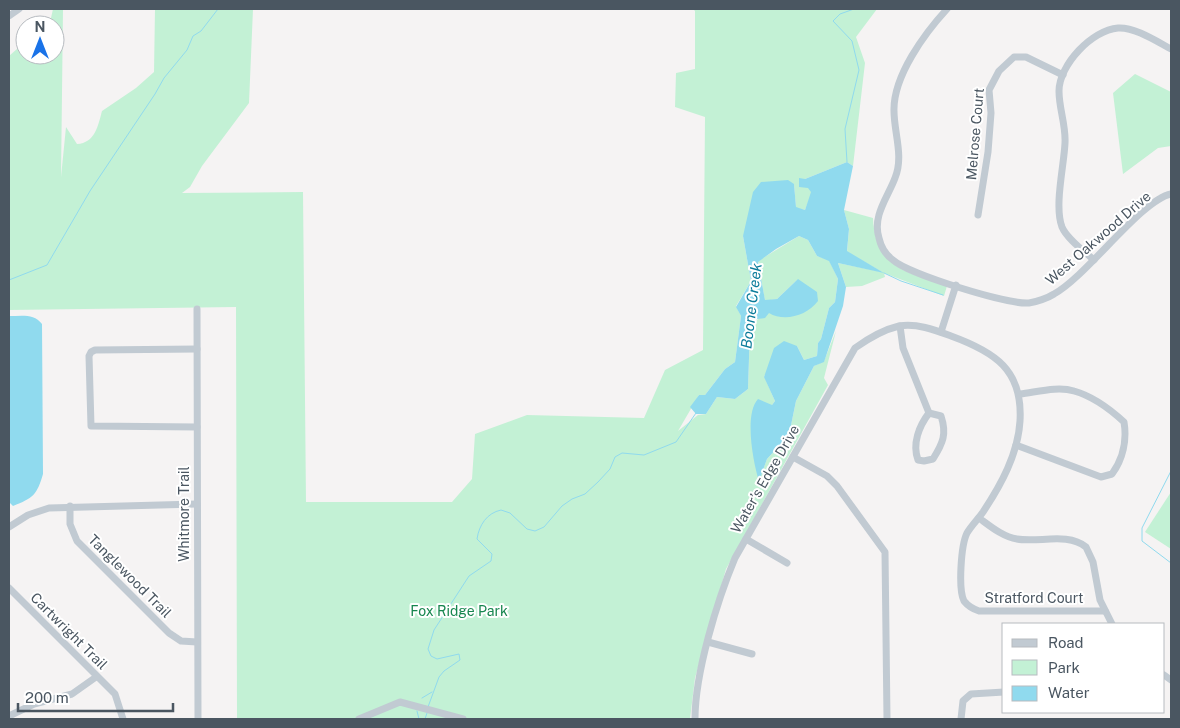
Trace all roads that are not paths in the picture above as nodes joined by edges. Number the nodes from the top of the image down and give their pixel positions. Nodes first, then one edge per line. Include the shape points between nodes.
1 (19, 9) edge
2 (947, 9) edge
3 (9, 16) edge
4 (1171, 49) edge
5 (1063, 75) junction
6 (1171, 194) edge
7 (978, 215) dead end
8 (1094, 260) junction
9 (956, 286) junction
10 (197, 309) dead end
11 (900, 326) junction
12 (941, 332) junction
13 (197, 349) junction
14 (1020, 394) junction
15 (929, 413) junction
16 (197, 427) junction
17 (1016, 445) junction
18 (793, 457) junction
19 (197, 504) junction
20 (70, 506) junction
21 (979, 518) junction
22 (9, 527) edge
23 (746, 539) junction
24 (787, 563) dead end
25 (9, 588) edge
26 (1105, 611) junction
27 (1111, 623) edge
28 (197, 642) junction
29 (708, 642) junction
30 (752, 654) dead end
31 (96, 676) junction
32 (1002, 692) edge
33 (9, 716) edge
34 (123, 719) edge
35 (198, 719) edge
36 (359, 719) edge
37 (463, 719) edge
38 (695, 719) edge
39 (887, 719) edge
40 (961, 719) edge

1 - 3 street
2 - 9 street, West Oakwood Drive via 928,29 899,82 894,110 899,165 880,209 877,229 884,250 898,264
4 - 5 street via 1141,34 1118,28 1095,35 1076,53
5 - 7 street, Melrose Court via 1026,57 1014,57 999,71 989,90 988,152
5 - 8 street via 1058,88 1066,137 1059,212 1063,228
6 - 8 street, West Oakwood Drive via 1141,214
8 - 9 street, West Oakwood Drive via 1054,295 1029,303 1008,301
9 - 12 street
10 - 13 street, Whitmore Trail
11 - 12 street, Water’s Edge Drive via 912,325
11 - 15 street via 903,348
11 - 18 street, Water’s Edge Drive via 871,336 855,348
12 - 14 street, Water’s Edge Drive via 981,347 995,356 1011,373
13 - 16 street, Whitmore Trail
13 - 16 street via 95,350 90,354 89,366 91,426
14 - 17 street
14 - 17 street via 1060,389 1075,391 1111,410 1124,422 1126,434 1120,464 1112,474 1101,476
15 - 15 street via 922,421 915,452 918,460 933,459 946,428 941,416
16 - 19 street, Whitmore Trail
17 - 21 street via 995,494
18 - 23 street, Water’s Edge Drive
18 - 39 street via 827,476 837,486 879,541 887,558
19 - 20 street
19 - 28 street, Whitmore Trail
20 - 22 street via 28,515
20 - 28 street, Tanglewood Trail via 70,524 77,541 169,634 181,641
21 - 26 street via 1016,539 1082,543 1090,551
21 - 26 street, Stratford Court via 967,533 963,545 961,590 965,603 973,609 979,612
23 - 24 street
23 - 29 street, Water’s Edge Drive via 724,585
25 - 31 street, Cartwright Trail
26 - 27 street
28 - 35 street, Whitmore Trail
29 - 30 street
29 - 38 street, Water’s Edge Drive via 697,690
31 - 33 street via 72,694 34,704
31 - 34 street, Cartwright Trail via 115,694
32 - 40 street via 976,692 966,697 961,707
36 - 37 street via 393,703 409,703

